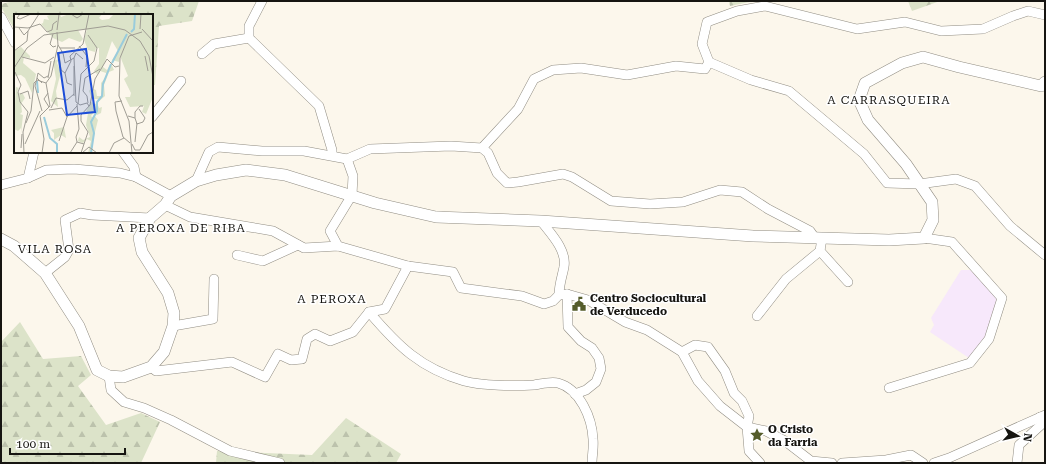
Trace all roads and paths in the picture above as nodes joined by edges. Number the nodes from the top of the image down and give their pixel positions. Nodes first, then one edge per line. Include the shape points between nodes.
1 (262, 1) edge
2 (1045, 15) edge
3 (1, 17) edge
4 (249, 38) junction
5 (14, 41) edge
6 (202, 54) dead end
7 (709, 62) junction
8 (181, 81) dead end
9 (1045, 82) edge
10 (153, 116) edge
11 (482, 148) junction
12 (34, 153) edge
13 (125, 153) edge
14 (332, 155) junction
15 (347, 159) junction
16 (136, 177) junction
17 (28, 178) junction
18 (196, 181) junction
19 (919, 184) junction
20 (1, 185) edge
21 (352, 195) junction
22 (168, 201) junction
23 (150, 218) junction
24 (541, 221) junction
25 (819, 238) junction
26 (924, 238) junction
27 (1, 239) edge
28 (298, 245) junction
29 (338, 246) junction
30 (820, 251) junction
31 (237, 255) dead end
32 (1045, 255) edge
33 (408, 266) junction
34 (45, 273) junction
35 (214, 279) dead end
36 (848, 282) dead end
37 (563, 294) junction
38 (369, 312) junction
39 (757, 316) dead end
40 (173, 326) junction
41 (682, 352) junction
42 (151, 367) junction
43 (109, 376) junction
44 (889, 388) dead end
45 (575, 394) junction
46 (1042, 416) edge
47 (747, 427) junction
48 (280, 463) edge
49 (592, 463) edge
50 (760, 463) edge
51 (832, 463) edge
52 (842, 463) edge
53 (923, 463) edge
54 (934, 463) edge
55 (1017, 463) edge

1 - 4 street via 249,26
2 - 7 street via 1028,11 983,29 941,31 905,22 857,29 765,6 737,11 707,22 702,44
3 - 5 street
4 - 6 street via 214,44
4 - 14 street via 319,106
7 - 11 street via 705,69 676,66 627,75 581,68 553,70 534,79 518,109
7 - 19 street via 751,80 789,91 864,154 887,183
8 - 10 street
9 - 19 street via 1041,86 923,57 902,63 865,84 859,100 868,120 906,164
11 - 15 street via 451,146 370,149
11 - 25 street via 488,153 497,174 507,183 563,174 611,201 650,204 683,202 720,190 742,192
12 - 17 street
13 - 16 street via 134,167
14 - 15 street
14 - 18 street via 304,151 218,147 209,152
15 - 21 street via 353,176
16 - 17 street via 74,169 46,170
16 - 22 street
17 - 20 street
18 - 21 street via 246,170 285,174
18 - 22 street
19 - 26 street via 932,202 933,220
19 - 32 street via 956,179 974,186 1010,226
21 - 24 street via 436,217
21 - 29 street via 330,231
22 - 23 street
22 - 28 street via 190,217 273,231
23 - 34 street via 80,213 65,220 69,250 65,257
23 - 40 street via 139,238 142,252 168,293 174,313
24 - 25 street via 753,236
24 - 37 street via 563,251 564,266 559,284
25 - 26 street
25 - 30 street
26 - 44 street via 952,242 1002,298 989,339 970,363
27 - 34 street via 14,246
28 - 29 street via 304,248
28 - 31 street via 263,261
29 - 33 street
30 - 36 street
30 - 39 street via 786,279
33 - 37 street via 453,272 461,288 522,296 544,304
33 - 38 street via 385,309
34 - 43 street via 79,326 97,370
35 - 40 street via 213,320
37 - 41 street via 588,300 625,322 647,330
37 - 45 street via 568,327 592,348 599,358 601,370 596,382
38 - 42 street via 353,332 330,341 315,334 307,339 302,359 291,360 278,354 265,377 232,362 156,371
38 - 45 street via 402,348 442,373 465,381 494,384 532,385 557,382 570,388
40 - 42 street via 164,352
41 - 47 street via 698,380 720,406
41 - 47 street via 696,345 708,347 725,371 734,393 742,401 749,416
42 - 43 street via 123,377
43 - 48 street via 111,390 124,402 171,420 230,451
45 - 49 street via 590,419 593,439
46 - 54 street
46 - 55 street via 1042,424 1019,445
47 - 50 street via 750,451
47 - 51 street via 766,431 812,461
52 - 53 street via 886,460 911,455

